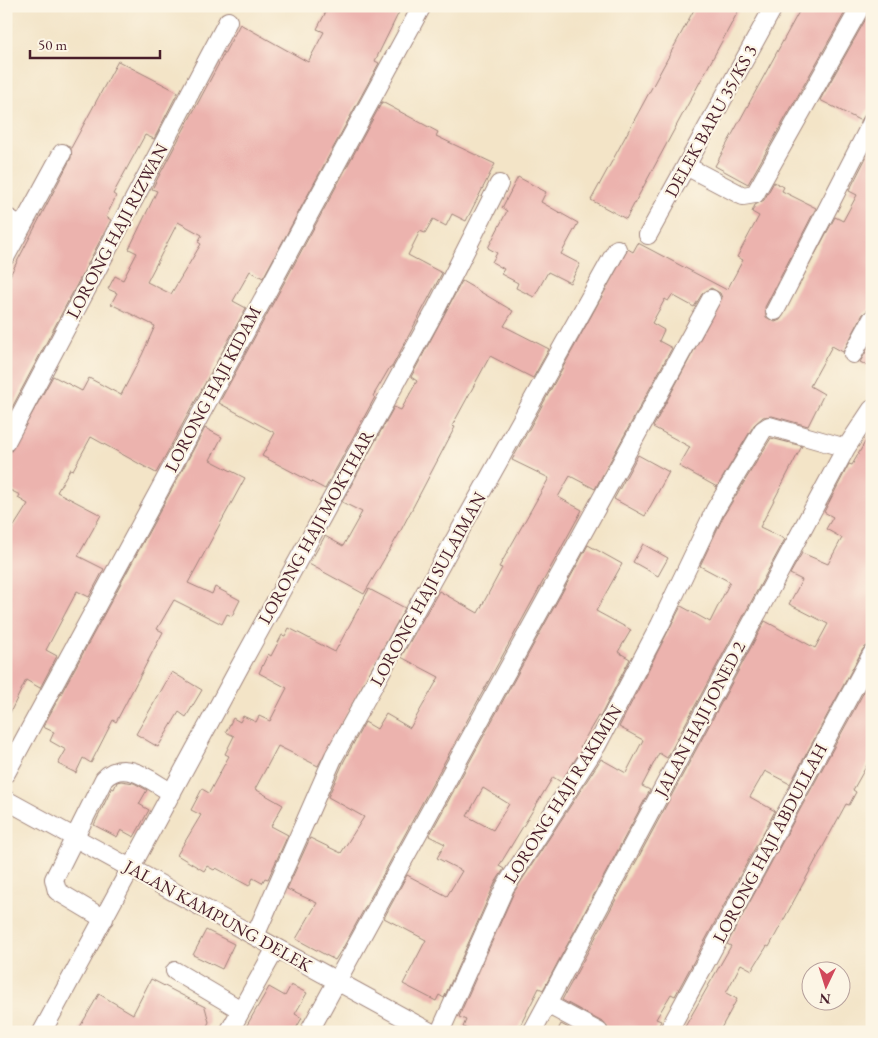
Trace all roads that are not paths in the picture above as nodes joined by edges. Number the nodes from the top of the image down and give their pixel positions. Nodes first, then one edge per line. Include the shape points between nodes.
1 (422, 6) edge
2 (774, 6) edge
3 (861, 6) edge
4 (228, 21) dead end
5 (872, 122) edge
6 (62, 153) dead end
7 (686, 166) junction
8 (499, 184) dead end
9 (6, 217) edge
10 (22, 226) junction
11 (648, 235) dead end
12 (617, 249) dead end
13 (6, 256) edge
14 (711, 299) dead end
15 (775, 311) dead end
16 (872, 319) edge
17 (853, 354) dead end
18 (872, 409) edge
19 (6, 442) edge
20 (846, 448) junction
21 (872, 654) edge
22 (6, 773) edge
23 (172, 793) junction
24 (6, 800) edge
25 (74, 838) junction
26 (132, 869) junction
27 (104, 919) junction
28 (255, 936) junction
29 (276, 948) junction
30 (175, 971) dead end
31 (338, 981) junction
32 (547, 1004) junction
33 (241, 1010) junction
34 (430, 1031) edge
35 (42, 1032) edge
36 (229, 1032) edge
37 (309, 1032) edge
38 (532, 1032) edge
39 (599, 1032) edge
40 (668, 1032) edge

1 - 22 street, LORONG HAJI KIDAM
2 - 7 street, DELEK BARU 35/KS 3
3 - 7 street via 755,194 743,196
4 - 19 street, LORONG HAJI RIZWAN
5 - 15 street
6 - 10 street
7 - 11 street, DELEK BARU 35/KS 3
8 - 23 street, LORONG HAJI MOKTHAR via 435,311
9 - 10 street
10 - 13 street
12 - 28 street, LORONG HAJI SULAIMAN via 334,756
14 - 31 street
16 - 17 street
18 - 20 street, JALAN HAJI JONED 2
20 - 32 street, JALAN HAJI JONED 2
20 - 34 street, LORONG HAJI RAKIMIN via 769,426 763,430 716,510 597,745 505,887
21 - 40 street, LORONG HAJI ABDULLAH
23 - 25 street via 132,771 121,768 111,771
23 - 26 street, LORONG HAJI MOKTHAR
24 - 25 street, JALAN KAMPUNG DELEK
25 - 26 street, JALAN KAMPUNG DELEK
25 - 27 street via 54,879 54,886 57,891
26 - 27 street, LORONG HAJI MOKTHAR
26 - 28 street, JALAN KAMPUNG DELEK
27 - 35 street, LORONG HAJI MOKTHAR
28 - 29 street, JALAN KAMPUNG DELEK
29 - 31 street, JALAN KAMPUNG DELEK
29 - 33 street
30 - 33 street
31 - 34 street, JALAN KAMPUNG DELEK
31 - 37 street
32 - 38 street, JALAN HAJI JONED 2
32 - 39 street
33 - 36 street

